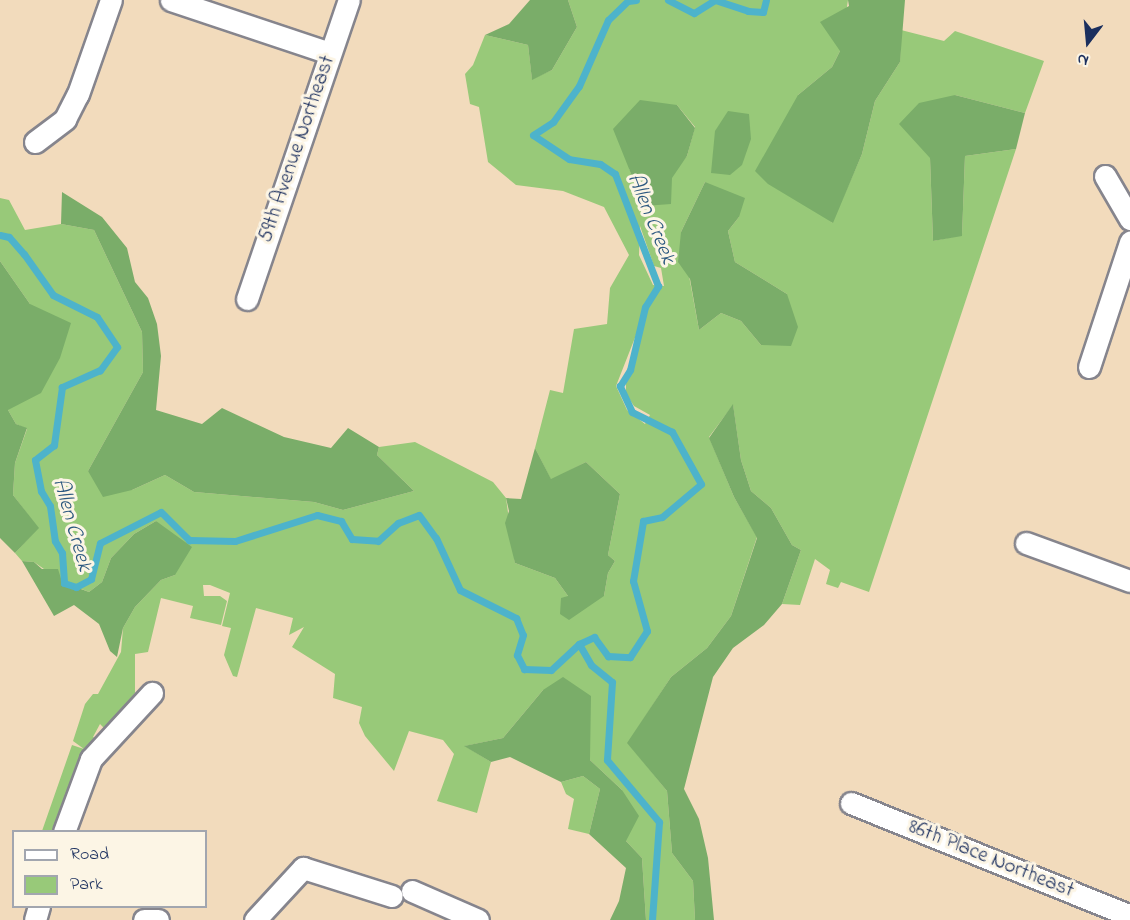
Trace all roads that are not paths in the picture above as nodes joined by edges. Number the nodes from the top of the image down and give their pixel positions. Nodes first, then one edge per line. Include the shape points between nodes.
1 (111, 0) edge
2 (171, 0) edge
3 (350, 0) edge
4 (329, 53) junction
5 (35, 142) dead end
6 (1105, 176) dead end
7 (1130, 219) edge
8 (1130, 242) edge
9 (247, 299) dead end
10 (1089, 367) dead end
11 (1026, 543) dead end
12 (1130, 581) edge
13 (152, 693) dead end
14 (851, 803) dead end
15 (64, 830) edge
16 (1130, 916) edge
17 (144, 920) edge
18 (158, 920) edge
19 (255, 920) edge
20 (478, 920) edge

1 - 5 street via 65,119
2 - 4 street
3 - 4 street, 59th Avenue Northeast
4 - 9 street, 59th Avenue Northeast
6 - 7 street
8 - 10 street
11 - 12 street
13 - 15 street via 91,759
14 - 16 street, 86th Place Northeast
17 - 18 street
19 - 20 street via 303,868 402,893

